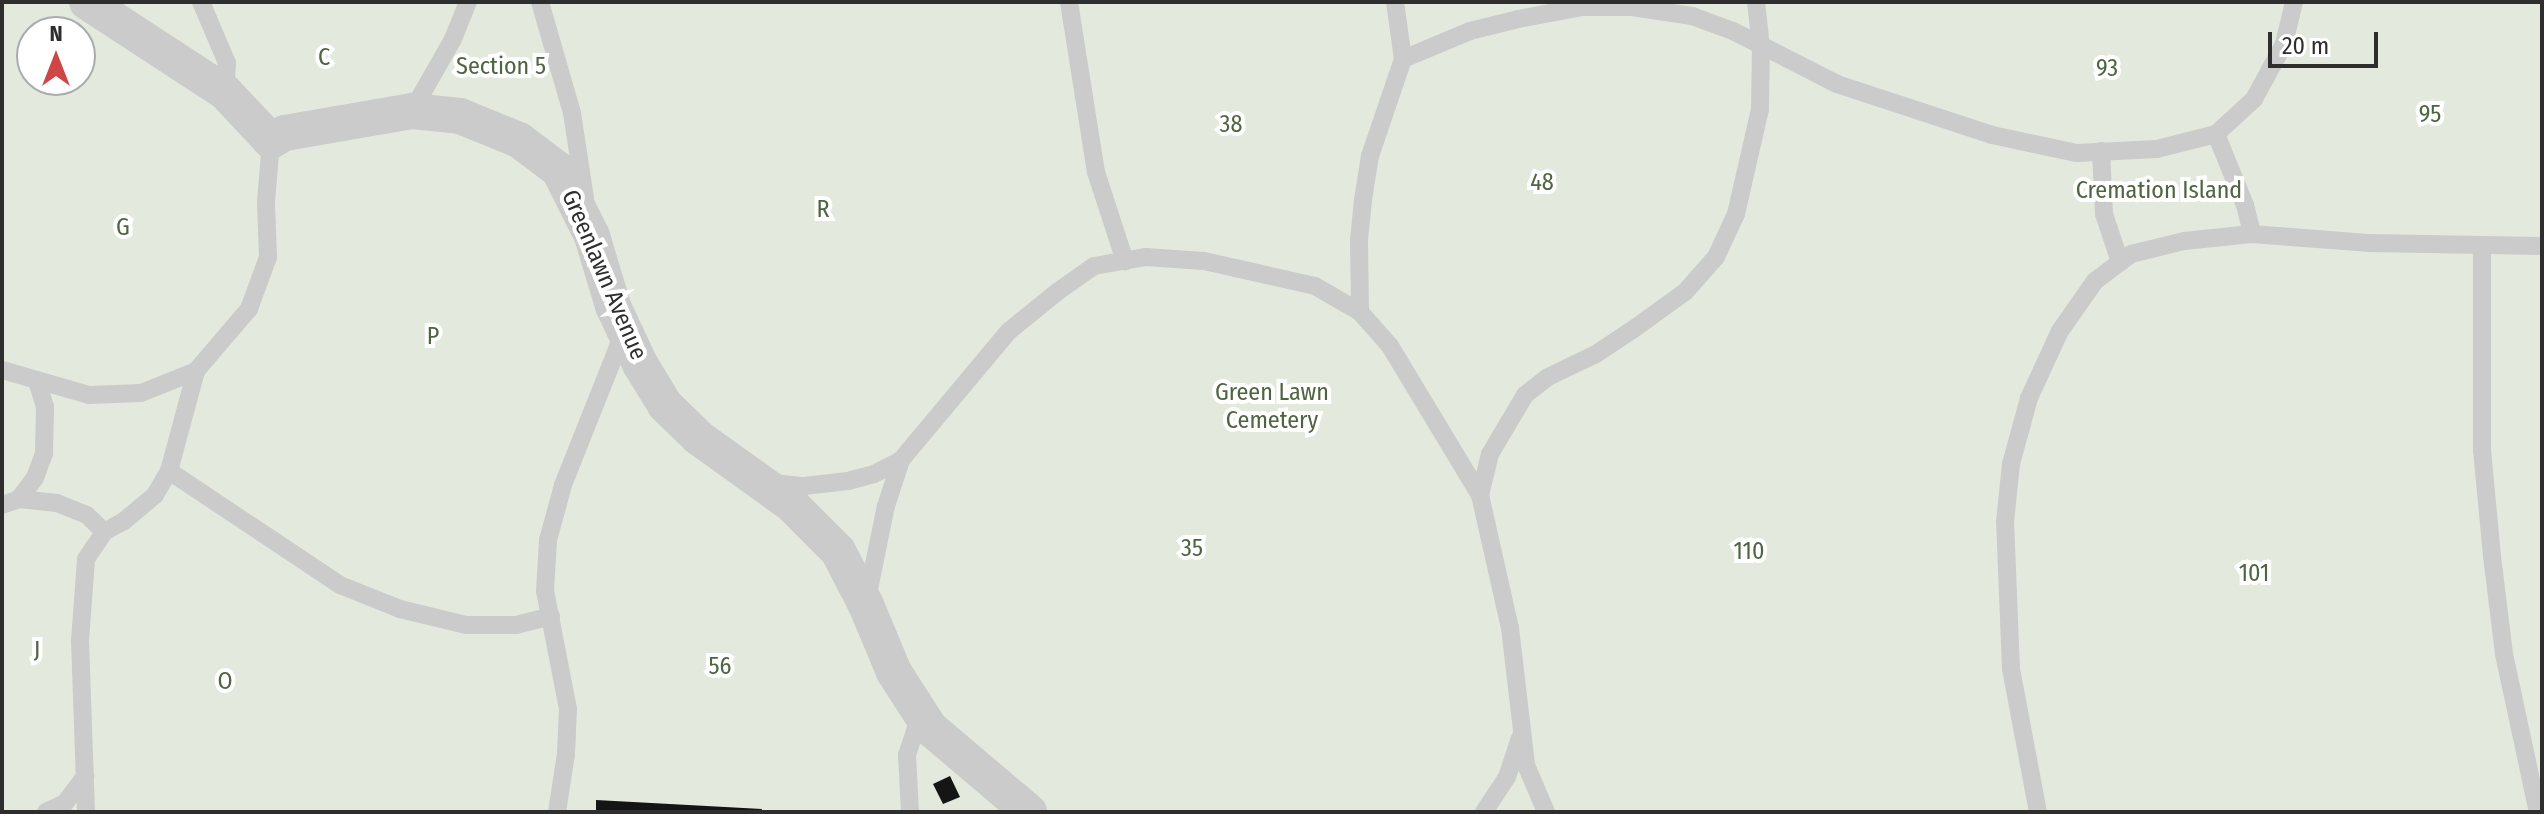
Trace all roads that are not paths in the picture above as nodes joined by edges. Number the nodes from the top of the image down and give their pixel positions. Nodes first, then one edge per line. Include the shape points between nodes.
1 (87, 2) edge
2 (201, 2) edge
3 (468, 2) edge
4 (540, 2) edge
5 (1069, 2) edge
6 (1395, 2) edge
7 (1756, 2) edge
8 (2294, 2) edge
9 (1636, 4) edge
10 (1761, 47) junction
11 (1403, 59) junction
12 (225, 92) junction
13 (412, 111) junction
14 (2216, 134) junction
15 (271, 141) junction
16 (2101, 151) junction
17 (2252, 234) junction
18 (592, 236) junction
19 (2482, 245) junction
20 (2542, 246) edge
21 (1125, 261) junction
22 (2120, 262) junction
23 (1360, 312) junction
24 (625, 331) junction
25 (2, 370) edge
26 (196, 371) junction
27 (37, 380) junction
28 (901, 460) junction
29 (169, 471) junction
30 (763, 482) junction
31 (1480, 495) junction
32 (10, 502) edge
33 (104, 532) junction
34 (866, 605) junction
35 (551, 616) junction
36 (921, 713) junction
37 (1522, 731) junction
38 (85, 776) junction
39 (46, 812) edge
40 (86, 812) edge
41 (557, 812) edge
42 (910, 812) edge
43 (1029, 812) edge
44 (1484, 812) edge
45 (1546, 812) edge
46 (2038, 812) edge
47 (2538, 812) edge

1 - 12 street
2 - 12 lane via 227,63
3 - 13 lane
4 - 18 lane via 572,113
5 - 21 lane via 1096,172
6 - 11 lane
7 - 10 lane
8 - 14 lane via 2284,44 2254,99
9 - 10 lane via 1692,16
9 - 11 lane via 1518,19 1470,31
10 - 16 lane via 1837,84 1928,115 2077,153
10 - 31 lane via 1760,109 1751,157 1736,214 1716,257 1685,292 1525,395 1490,454
11 - 23 lane via 1365,185
12 - 15 street
13 - 15 street, Greenlawn Avenue via 285,133
13 - 18 street, Greenlawn Avenue via 460,116 519,140 559,170
14 - 16 lane via 2157,149
14 - 17 lane
15 - 26 lane via 268,257 249,309
16 - 22 lane via 2104,214
17 - 19 lane
17 - 22 lane via 2184,241 2131,254
18 - 24 street, Greenlawn Avenue
19 - 20 lane
19 - 47 lane via 2482,450 2489,525 2504,654
21 - 23 lane via 1204,261 1264,272 1315,286
21 - 28 lane via 1094,266 1009,331
22 - 46 lane via 2095,281 2060,331 2029,398 2011,464 2005,522 2011,669
23 - 31 lane via 1390,346
24 - 30 street, Greenlawn Avenue via 665,405 699,438
24 - 35 lane via 563,485 548,540 545,591
25 - 27 lane
26 - 27 lane via 141,393 89,395
26 - 29 lane
27 - 32 lane via 45,407 44,453 35,478
28 - 30 lane via 848,481 804,486
28 - 34 lane
29 - 33 lane via 155,495
29 - 35 lane via 340,585 400,609 466,625 516,625
30 - 34 street, Greenlawn Avenue via 838,551
31 - 37 lane via 1510,628
32 - 33 lane via 57,503 87,515
33 - 38 lane via 86,559 80,641
34 - 36 street, Greenlawn Avenue via 894,672
35 - 41 lane via 568,709
36 - 42 lane via 907,755
36 - 43 street, Greenlawn Avenue via 930,728
37 - 44 lane via 1507,777
37 - 45 lane via 1526,765
38 - 39 lane via 65,803
38 - 40 lane

